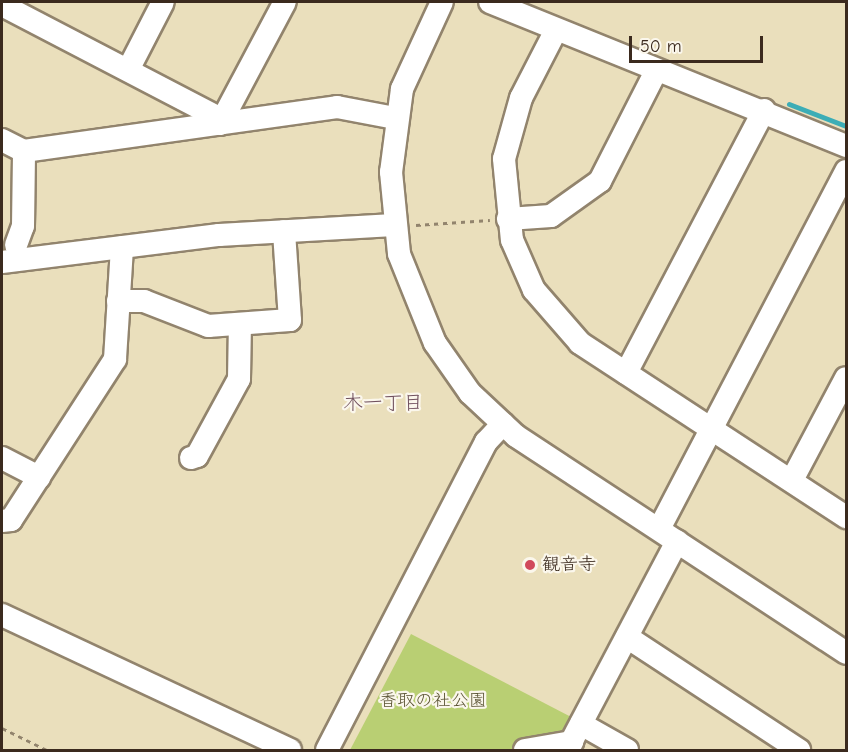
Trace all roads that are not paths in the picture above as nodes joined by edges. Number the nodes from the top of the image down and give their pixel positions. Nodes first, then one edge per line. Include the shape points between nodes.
1 (163, 2) edge
2 (285, 2) edge
3 (442, 2) edge
4 (490, 2) edge
5 (2, 5) edge
6 (556, 30) junction
7 (128, 70) junction
8 (655, 73) junction
9 (764, 110) junction
10 (395, 118) junction
11 (222, 122) junction
12 (2, 140) edge
13 (846, 146) edge
14 (24, 151) junction
15 (846, 171) edge
16 (508, 219) junction
17 (403, 225) junction
18 (284, 231) junction
19 (15, 247) edge
20 (122, 247) junction
21 (2, 262) edge
22 (118, 301) junction
23 (240, 324) junction
24 (626, 373) junction
25 (846, 378) edge
26 (503, 424) junction
27 (713, 428) junction
28 (2, 458) edge
29 (191, 458) dead end
30 (39, 477) junction
31 (792, 480) junction
32 (846, 517) edge
33 (2, 521) edge
34 (668, 535) junction
35 (2, 615) edge
36 (627, 637) junction
37 (846, 653) edge
38 (573, 739) edge
39 (290, 750) edge
40 (327, 750) edge
41 (525, 750) edge
42 (627, 750) edge
43 (799, 750) edge

1 - 7 street
2 - 11 street
3 - 10 street via 411,65
4 - 6 street
5 - 7 street
6 - 8 street
6 - 16 street via 510,132 503,186
7 - 11 street
8 - 9 street
8 - 16 street via 600,181 551,216
9 - 13 street
9 - 24 street
10 - 11 street via 337,107
10 - 17 street
11 - 14 street
12 - 14 street
14 - 19 street via 23,226
15 - 27 street
16 - 24 street via 522,265 546,308 580,343
17 - 18 street
17 - 26 street via 405,271 435,344 470,393
18 - 20 street
18 - 23 street via 290,320
19 - 20 street
19 - 21 street
20 - 22 street
22 - 23 street via 144,301 208,326
22 - 30 street via 115,359
23 - 29 street via 239,380 197,456
24 - 27 street
25 - 31 street
26 - 34 street
26 - 40 street via 486,442
27 - 31 street
27 - 34 street
28 - 30 street
30 - 33 street via 10,520
31 - 32 street
34 - 36 street
34 - 37 street
35 - 39 street
36 - 38 street
36 - 43 street
38 - 41 street
38 - 42 street

